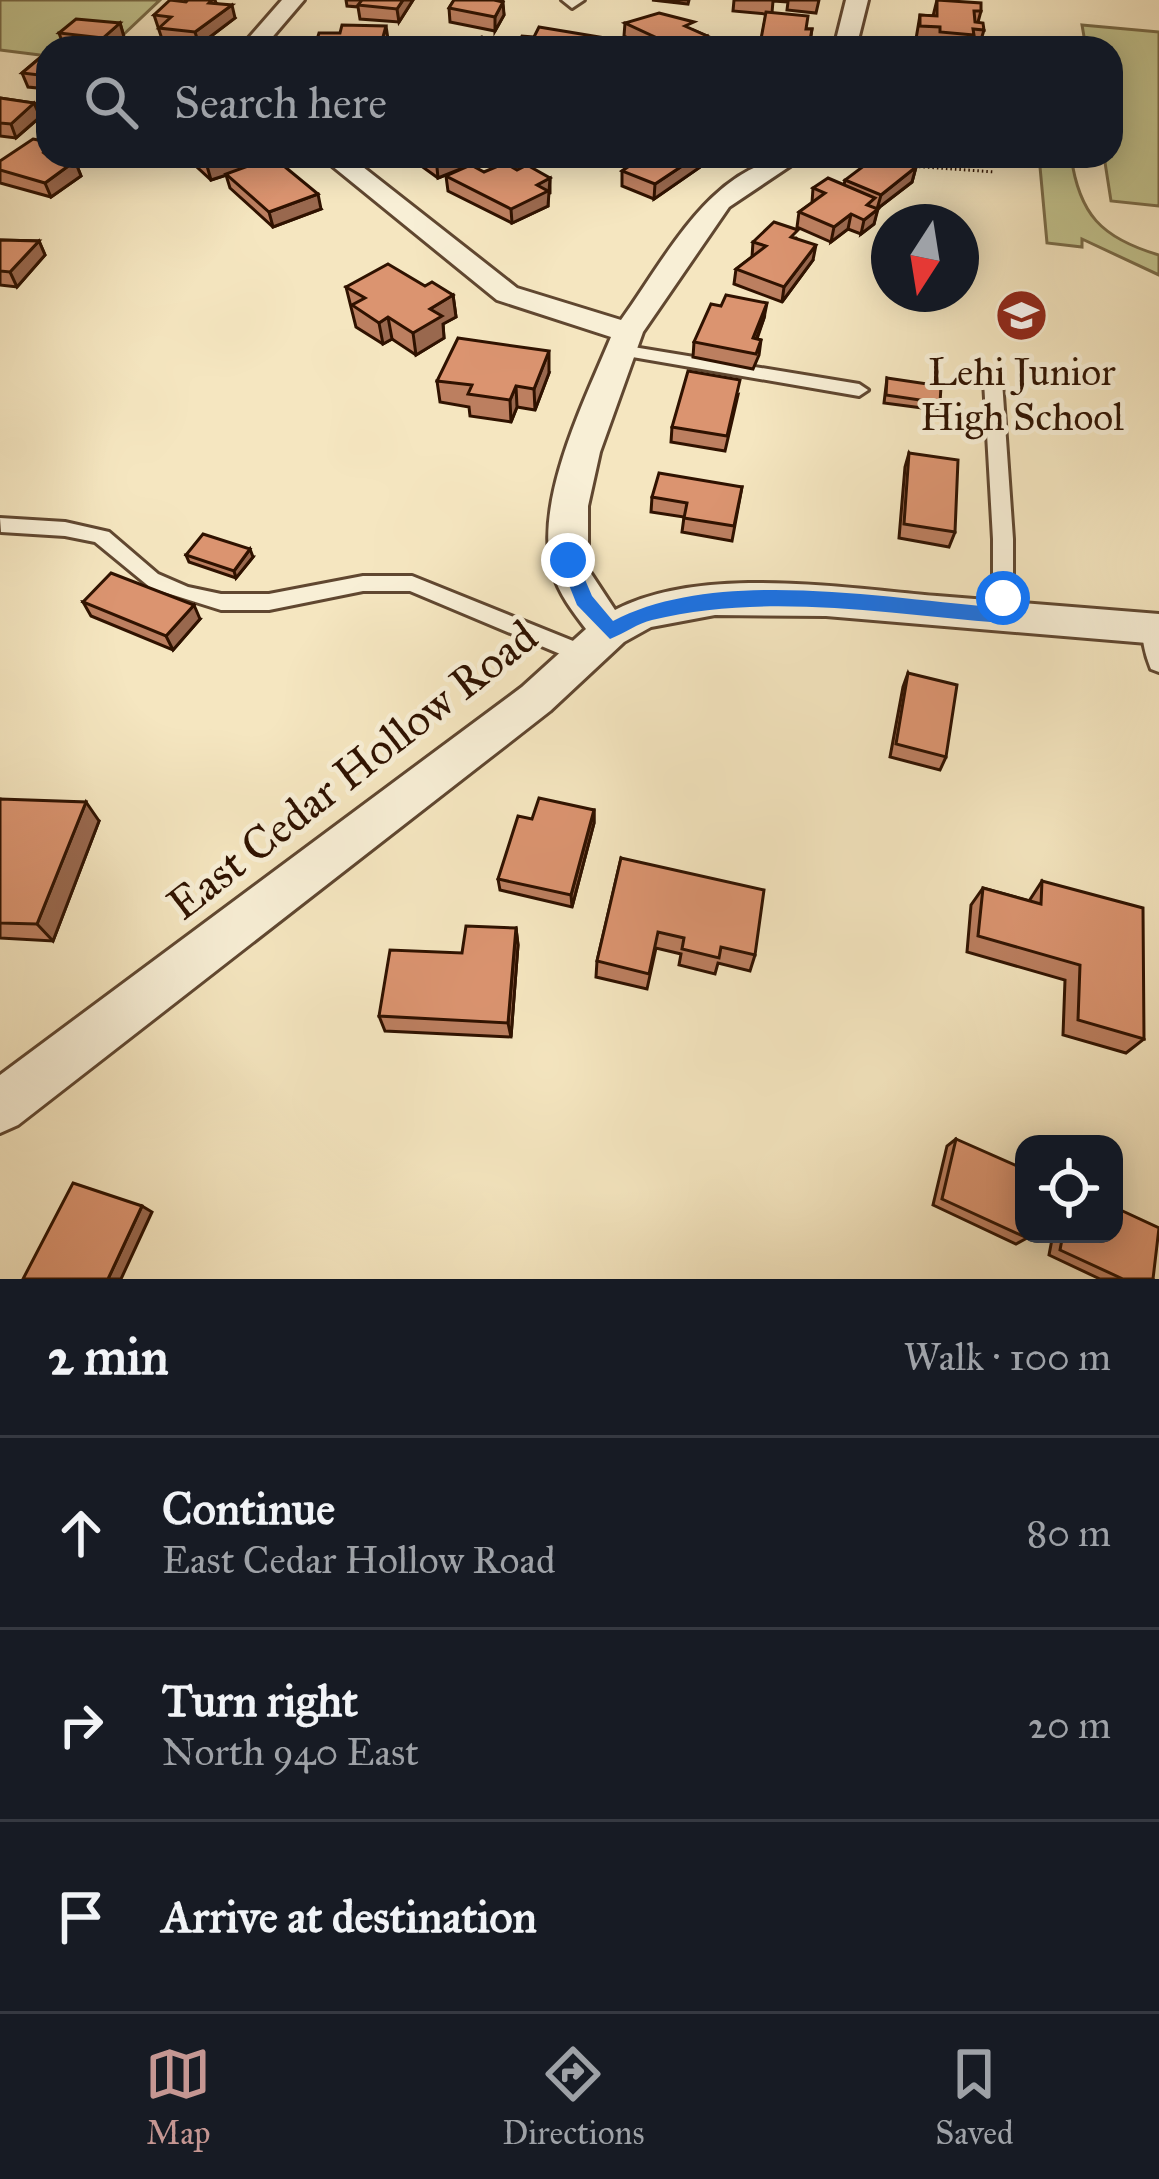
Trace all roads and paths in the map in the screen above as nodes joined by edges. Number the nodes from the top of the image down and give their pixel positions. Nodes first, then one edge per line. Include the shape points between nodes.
1 (293, 0) edge
2 (856, 0) edge
3 (262, 36) edge
4 (847, 36) edge
5 (348, 168) edge
6 (773, 168) edge
7 (938, 168) edge
8 (995, 172) dead end
9 (624, 341) junction
10 (994, 381) dead end
11 (859, 390) dead end
12 (1, 525) edge
13 (1003, 616) junction
14 (1156, 640) edge
15 (597, 643) junction
16 (0, 1107) edge

1 - 3 street
2 - 4 street
5 - 9 street via 507,294
6 - 9 street via 720,201
7 - 8 path
9 - 11 lane
9 - 15 street via 577,465 568,560
10 - 13 lane
12 - 15 lane via 104,537 148,578 215,602 246,605 388,580
13 - 14 street, East Cedar Hollow Road
13 - 15 street, East Cedar Hollow Road via 744,599 642,614
15 - 16 street, East Cedar Hollow Road via 536,699

